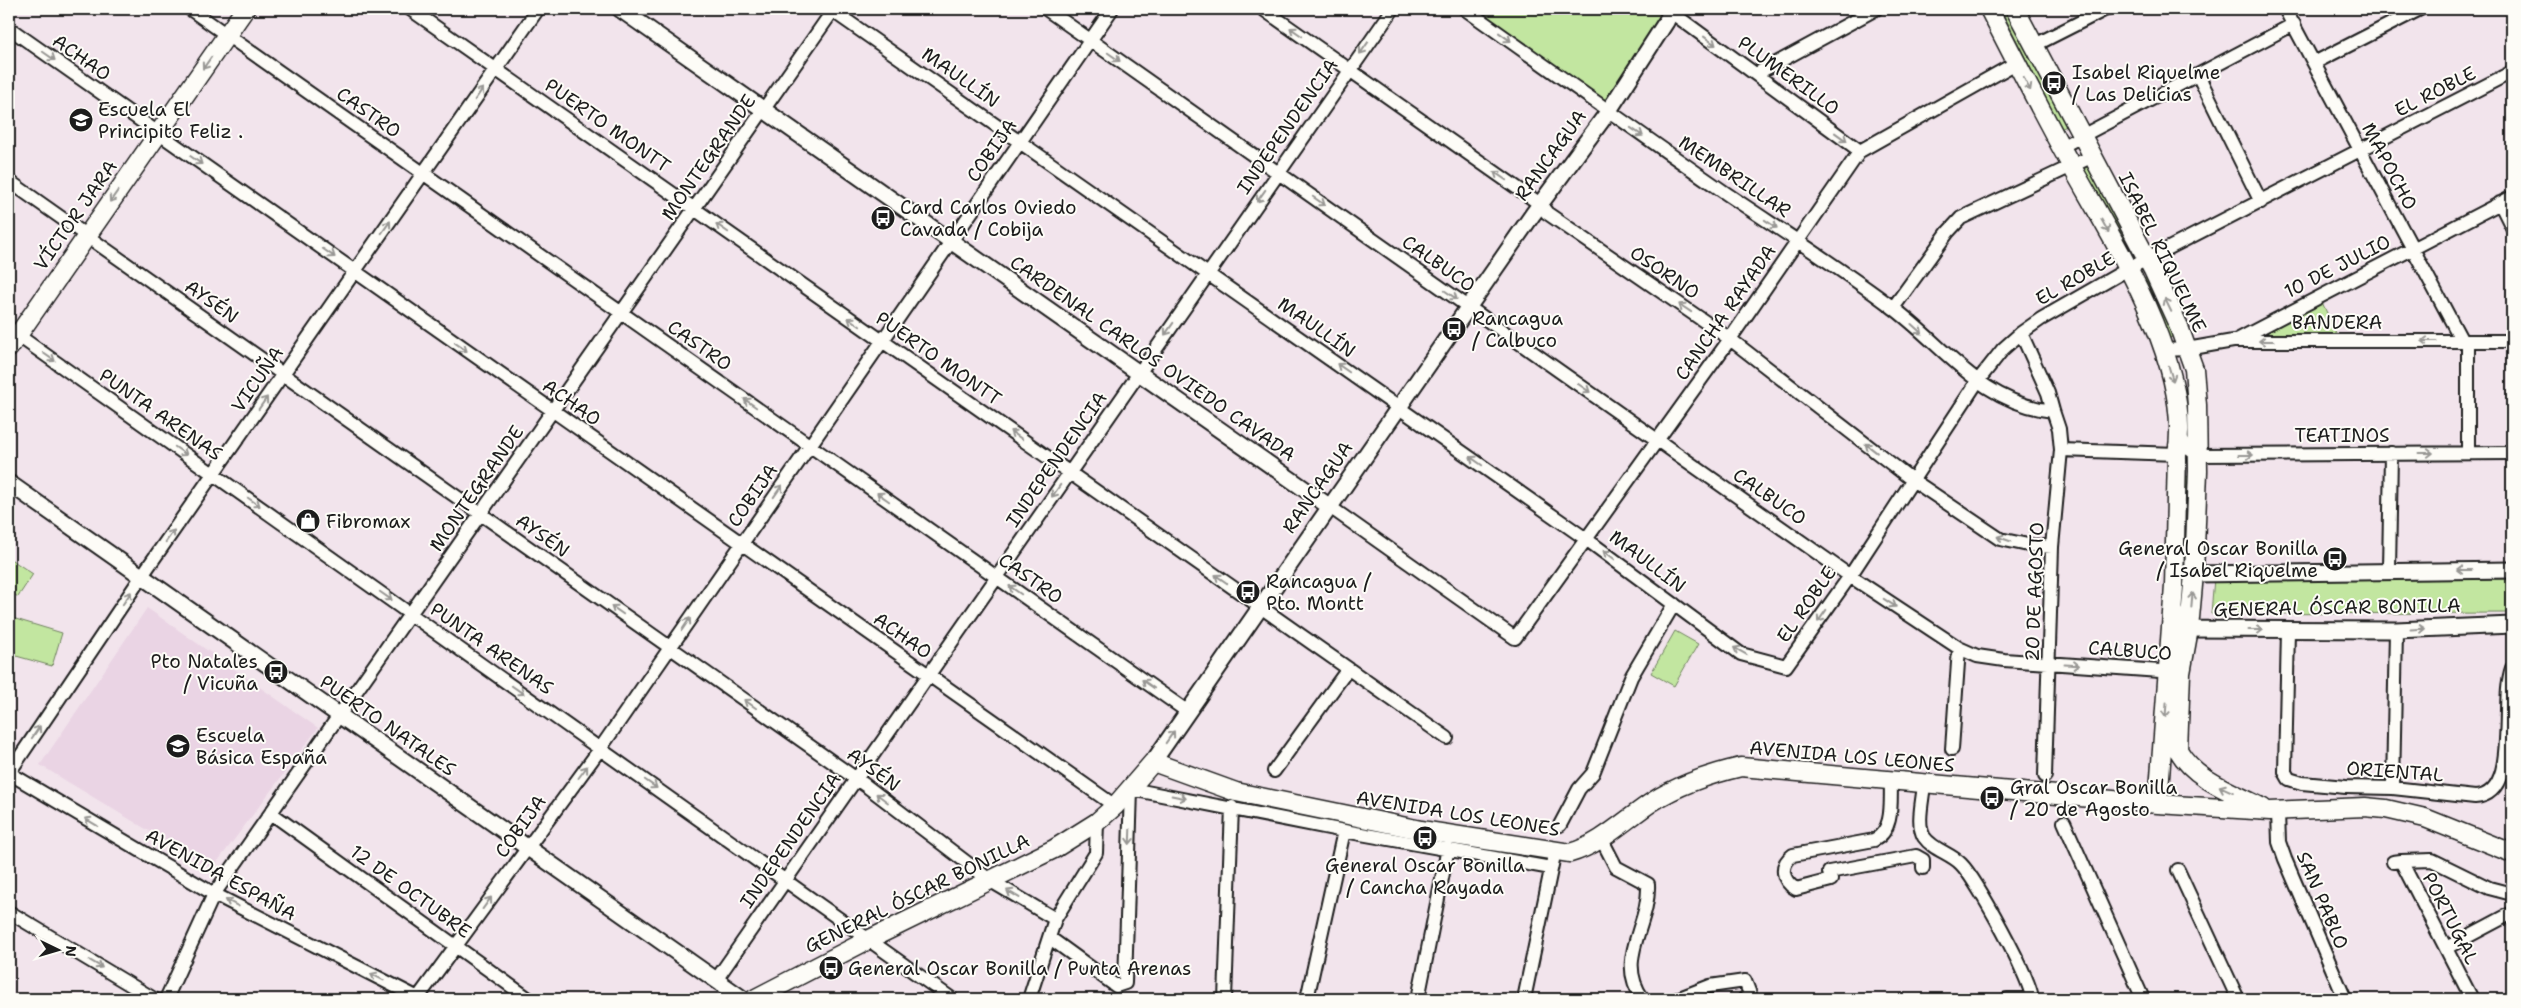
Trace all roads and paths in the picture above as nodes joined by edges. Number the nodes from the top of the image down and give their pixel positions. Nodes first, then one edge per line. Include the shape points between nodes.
1 (190, 9) edge
2 (245, 9) edge
3 (410, 9) edge
4 (538, 9) edge
5 (620, 9) edge
6 (832, 9) edge
7 (1046, 9) edge
8 (1112, 9) edge
9 (1264, 9) edge
10 (1393, 9) edge
11 (1465, 9) edge
12 (1876, 9) edge
13 (1989, 9) edge
14 (2015, 9) edge
15 (2106, 9) edge
16 (2286, 9) edge
17 (2420, 9) edge
18 (1671, 10) edge
19 (2294, 24) junction
20 (9, 28) edge
21 (227, 35) junction
22 (1090, 40) junction
23 (2035, 45) junction
24 (2016, 63) junction
25 (2314, 63) junction
26 (496, 69) junction
27 (1350, 70) junction
28 (2512, 72) edge
29 (1756, 74) junction
30 (2198, 75) junction
31 (764, 109) junction
32 (1608, 112) junction
33 (158, 134) junction
34 (2081, 136) junction
35 (1020, 142) junction
36 (2062, 147) junction
37 (2360, 150) junction
38 (1860, 151) junction
39 (2092, 156) junction
40 (2072, 166) junction
41 (1278, 172) junction
42 (424, 173) junction
43 (9, 181) edge
44 (2512, 197) edge
45 (2261, 202) junction
46 (2500, 203) junction
47 (1540, 204) junction
48 (694, 209) junction
49 (2512, 227) edge
50 (87, 236) junction
51 (951, 241) junction
52 (1797, 242) junction
53 (2412, 249) junction
54 (2147, 260) junction
55 (2128, 269) junction
56 (355, 272) junction
57 (1208, 273) junction
58 (1468, 307) junction
59 (1893, 308) junction
60 (622, 313) junction
61 (2021, 333) junction
62 (12, 337) edge
63 (1730, 339) junction
64 (882, 341) junction
65 (2233, 341) junction
66 (2465, 341) junction
67 (2512, 341) edge
68 (2187, 349) junction
69 (2163, 350) junction
70 (1138, 373) junction
71 (283, 374) junction
72 (1977, 382) junction
73 (1399, 407) junction
74 (552, 411) junction
75 (2053, 411) junction
76 (1657, 440) junction
77 (810, 446) junction
78 (2178, 446) junction
79 (2061, 450) junction
80 (2512, 452) edge
81 (2468, 453) junction
82 (2391, 454) junction
83 (2198, 455) junction
84 (1069, 473) junction
85 (214, 474) junction
86 (1912, 479) junction
87 (9, 483) edge
88 (1330, 507) junction
89 (481, 514) junction
90 (1586, 539) junction
91 (741, 544) junction
92 (2052, 548) junction
93 (2390, 570) junction
94 (2512, 570) edge
95 (2194, 574) junction
96 (142, 576) junction
97 (1850, 576) junction
98 (996, 577) junction
99 (1674, 604) junction
100 (1260, 607) junction
101 (2173, 609) junction
102 (411, 614) junction
103 (2512, 625) edge
104 (2189, 629) junction
105 (2288, 630) junction
106 (2396, 630) junction
107 (1515, 638) joint
108 (670, 648) junction
109 (1960, 648) junction
110 (2050, 664) junction
111 (1786, 666) joint
112 (2512, 668) edge
113 (1348, 669) junction
114 (2175, 672) junction
115 (927, 675) junction
116 (1188, 712) junction
117 (340, 716) junction
118 (1447, 738) dead end
119 (600, 749) junction
120 (1952, 749) dead end
121 (1153, 762) junction
122 (1274, 771) dead end
123 (9, 773) edge
124 (2045, 776) dead end
125 (856, 779) junction
126 (1891, 780) junction
127 (1924, 784) junction
128 (1131, 788) junction
129 (2393, 788) junction
130 (2158, 804) junction
131 (1115, 806) junction
132 (1232, 807) junction
133 (2274, 812) junction
134 (271, 813) junction
135 (1096, 822) junction
136 (2064, 822) dead end
137 (1560, 826) dead end
138 (1344, 831) junction
139 (1601, 838) junction
140 (527, 847) junction
141 (1448, 848) junction
142 (2512, 853) edge
143 (1553, 860) junction
144 (1923, 868) dead end
145 (2178, 870) dead end
146 (785, 880) junction
147 (991, 881) junction
148 (214, 894) junction
149 (2512, 894) edge
150 (9, 912) edge
151 (2512, 913) edge
152 (1055, 919) junction
153 (1050, 938) junction
154 (868, 940) junction
155 (456, 946) junction
156 (2446, 948) junction
157 (716, 980) junction
158 (154, 999) edge
159 (166, 999) edge
160 (418, 999) edge
161 (529, 999) edge
162 (744, 999) edge
163 (754, 999) edge
164 (952, 999) edge
165 (1029, 999) edge
166 (1225, 999) edge
167 (1308, 999) edge
168 (1418, 999) edge
169 (1524, 999) edge
170 (1643, 999) edge
171 (1677, 999) edge
172 (1744, 999) edge
173 (2007, 999) edge
174 (2032, 999) edge
175 (2144, 999) edge
176 (2238, 999) edge
177 (2345, 999) edge
178 (2472, 999) edge

1 - 21 street, CASTRO
2 - 21 main road, VÍCTOR JARA
3 - 26 street, PUERTO MONTT
4 - 26 street, VICUÑA
5 - 31 street, CARDENAL CARLOS OVIEDO CAVADA
6 - 31 street, MONTEGRANDE
6 - 35 street, MAULLÍN
7 - 22 street, CALBUCO
8 - 22 street, COBIJA
27 -> 9 street, OSORNO
10 -> 27 street, INDEPENDENCIA
11 -> 32 street, MEMBRILLAR
12 - 29 street
13 - 24 main road, ISABEL RIQUELME
14 - 23 main road, ISABEL RIQUELME
15 - 23 street
16 - 19 street, MAPOCHO
17 - 25 street
18 -> 29 street, PLUMERILLO
18 - 32 street, RANCAGUA
19 - 25 street, MAPOCHO
19 - 30 street
20 -> 33 street, ACHAO
21 -> 33 main road, VÍCTOR JARA
21 - 42 street, CASTRO
22 - 35 street, COBIJA
22 -> 41 street, CALBUCO
23 - 34 main road, ISABEL RIQUELME
24 -> 36 main road, ISABEL RIQUELME
24 - 38 street, CANCHA RAYADA
25 - 37 street, MAPOCHO
42 -> 26 street, VICUÑA
26 - 48 street, PUERTO MONTT
27 - 41 street, INDEPENDENCIA
47 -> 27 street, OSORNO
28 - 37 street, EL ROBLE
29 -> 38 street, PLUMERILLO
30 - 34 street
30 - 45 street
31 - 48 street, MONTEGRANDE
31 - 51 street, CARDENAL CARLOS OVIEDO CAVADA
32 - 47 street, RANCAGUA
32 -> 52 street, MEMBRILLAR
33 -> 50 main road, VÍCTOR JARA
33 -> 56 street, ACHAO
34 - 36 street
34 - 39 main road, ISABEL RIQUELME
35 - 51 street, COBIJA
35 - 57 street, MAULLÍN
36 - 40 main road, ISABEL RIQUELME
37 - 45 street, EL ROBLE
37 - 53 street, MAPOCHO
38 - 52 street, CANCHA RAYADA
39 - 40 street
39 - 54 main road, ISABEL RIQUELME
40 -> 55 main road, ISABEL RIQUELME
40 - 59 street via 1961,218
41 -> 57 street, INDEPENDENCIA
41 -> 58 street, CALBUCO
56 -> 42 street, VICUÑA
42 - 60 street, CASTRO
43 - 50 street, AYSÉN
44 - 46 street, 10 DE JULIO
45 - 54 street, EL ROBLE
46 - 49 street
46 - 53 street, 10 DE JULIO
47 - 58 street, RANCAGUA
63 -> 47 street, OSORNO via 1547,214
48 - 60 street, MONTEGRANDE
64 -> 48 street, PUERTO MONTT
50 - 62 main road, VÍCTOR JARA
50 - 71 street, AYSÉN
51 - 64 street, COBIJA
51 - 70 street, CARDENAL CARLOS OVIEDO CAVADA
52 - 59 street, MEMBRILLAR
52 - 63 street, CANCHA RAYADA
53 - 65 street, 10 DE JULIO
53 - 66 street, MAPOCHO
54 - 55 street, EL ROBLE
68 -> 54 main road, ISABEL RIQUELME
55 - 61 street, EL ROBLE
55 - 69 main road, ISABEL RIQUELME
56 - 71 street, VICUÑA
56 -> 74 street, ACHAO
57 -> 70 street, INDEPENDENCIA
73 -> 57 street, MAULLÍN
58 - 73 street, RANCAGUA
58 -> 76 street, CALBUCO
59 -> 72 street, MEMBRILLAR
60 - 74 street, MONTEGRANDE
77 -> 60 street, CASTRO
61 - 72 street, EL ROBLE via 2003,349
61 - 75 street, 20 DE AGOSTO
62 -> 85 street, PUNTA ARENAS
63 - 76 street, CANCHA RAYADA
86 -> 63 street, OSORNO
64 - 77 street, COBIJA
84 -> 64 street, PUERTO MONTT
66 -> 65 street, BANDERA
65 - 68 street, BANDERA
66 - 67 street, BANDERA
66 - 81 street, MAPOCHO
68 - 69 street, BANDERA
68 - 83 main road, ISABEL RIQUELME via 2194,369
69 -> 78 main road, ISABEL RIQUELME via 2176,392
70 - 84 street, INDEPENDENCIA
70 - 88 street, CARDENAL CARLOS OVIEDO CAVADA
85 -> 71 street, VICUÑA
71 - 89 street, AYSÉN
72 - 75 street via 2006,400
72 - 86 street, EL ROBLE
73 - 88 street, RANCAGUA
90 -> 73 street, MAULLÍN
74 - 89 street, MONTEGRANDE
74 - 91 street, ACHAO
75 - 79 street, 20 DE AGOSTO
76 - 90 street, CANCHA RAYADA
76 - 97 street, CALBUCO
91 -> 77 street, COBIJA
98 -> 77 street, CASTRO
78 - 79 street
78 - 83 street
78 - 101 main road, ISABEL RIQUELME
79 - 92 street, 20 DE AGOSTO
80 - 81 street, TEATINOS
82 -> 81 street, TEATINOS
83 -> 82 street, TEATINOS
82 - 93 street
83 - 95 main road, ISABEL RIQUELME
84 -> 98 street, INDEPENDENCIA
100 -> 84 street, PUERTO MONTT
96 -> 85 street, VICUÑA
85 -> 102 street, PUNTA ARENAS
92 -> 86 street, OSORNO via 2000,539
86 - 97 street, EL ROBLE
87 - 96 street, PUERTO NATALES
88 - 100 street, RANCAGUA
88 - 107 street, CARDENAL CARLOS OVIEDO CAVADA
89 - 102 street, MONTEGRANDE
108 -> 89 street, AYSÉN
99 -> 90 street, MAULLÍN
90 - 107 street, CANCHA RAYADA
108 -> 91 street, COBIJA
91 - 115 street, ACHAO
92 - 110 street, 20 DE AGOSTO
94 -> 93 street, GENERAL ÓSCAR BONILLA
93 - 95 street, GENERAL ÓSCAR BONILLA
104 -> 95 main road, ISABEL RIQUELME
96 - 117 street, PUERTO NATALES
123 -> 96 street, VICUÑA
97 -> 109 street, CALBUCO
97 -> 111 street, EL ROBLE
98 - 115 street, INDEPENDENCIA
116 -> 98 street, CASTRO
111 -> 99 street, MAULLÍN via 1741,654
99 - 137 street via 1631,677 1593,773 1579,789
100 - 113 street, PUERTO MONTT
100 - 116 street, RANCAGUA
101 - 104 street, GENERAL ÓSCAR BONILLA
101 - 114 main road, ISABEL RIQUELME
102 - 117 street, MONTEGRANDE
102 -> 119 street, PUNTA ARENAS
106 -> 103 street, GENERAL ÓSCAR BONILLA
104 -> 105 street, GENERAL ÓSCAR BONILLA
104 - 114 main road, ISABEL RIQUELME
105 - 106 street, GENERAL ÓSCAR BONILLA
105 - 129 street, ORIENTAL via 2284,772 2289,779 2302,783
106 - 129 street
108 - 119 street, COBIJA
125 -> 108 street, AYSÉN
109 - 110 street, CALBUCO via 1977,656
109 - 120 street
110 -> 114 street, CALBUCO
110 - 124 street, 20 DE AGOSTO
112 - 129 street, ORIENTAL via 2507,761 2502,784 2495,792 2486,797 2475,797
113 - 118 street, PUERTO MONTT
113 - 122 street
114 -> 130 main road, ISABEL RIQUELME
133 -> 114 main road, ISABEL RIQUELME via 2212,783 2184,760 2178,750
115 - 125 street, INDEPENDENCIA
115 - 131 street, ACHAO
121 -> 116 street, RANCAGUA
117 - 134 street, MONTEGRANDE
117 - 140 street, PUERTO NATALES
140 -> 119 street, COBIJA
119 -> 146 street, PUNTA ARENAS
121 - 128 main road, RANCAGUA
121 - 143 main road, AVENIDA LOS LEONES via 1243,794
148 -> 123 street, AVENIDA ESPAÑA
125 - 146 street, INDEPENDENCIA
147 -> 125 street, AYSÉN
126 - 127 main road, AVENIDA LOS LEONES
126 - 139 main road, AVENIDA LOS LEONES via 1742,767 1699,780 1654,801
126 - 144 street via 1888,823 1882,836 1793,855 1784,865 1786,881 1796,889 1831,880 1829,872 1916,856 1923,860
127 - 130 main road, AVENIDA LOS LEONES
127 - 174 street via 1921,822 1924,836 1934,847 1953,856 1971,876 2021,967
128 - 131 main road, RANCAGUA
128 -> 132 street, AVENIDA LOS LEONES
128 -> 153 street via 1124,983 1116,986
130 - 133 main road, AVENIDA LOS LEONES
131 - 135 main road, RANCAGUA
132 - 138 street, AVENIDA LOS LEONES
132 - 166 street
133 - 142 main road, AVENIDA LOS LEONES via 2365,807 2386,809 2425,818
133 - 177 street, SAN PABLO via 2285,860
134 - 148 street, MONTEGRANDE
134 - 155 street, 12 DE OCTUBRE
135 - 147 main road, GENERAL ÓSCAR BONILLA via 1054,849
135 - 152 street via 1096,853
136 - 175 street
138 - 141 street, AVENIDA LOS LEONES
138 - 167 street
139 - 143 main road, AVENIDA LOS LEONES via 1585,849
139 - 170 street via 1616,867 1648,884 1648,900 1636,935 1631,972 1634,987
155 -> 140 street, COBIJA
140 - 157 street, PUERTO NATALES
141 - 143 street, AVENIDA LOS LEONES
141 - 168 street
143 - 169 street
145 - 176 street
146 - 154 street, PUNTA ARENAS
146 - 157 street, INDEPENDENCIA
152 -> 147 street, AYSÉN
147 - 154 main road, GENERAL ÓSCAR BONILLA
148 - 159 street, MONTEGRANDE
160 -> 148 street, AVENIDA ESPAÑA
149 - 156 street, PORTUGAL via 2489,888 2432,860 2397,862
150 -> 158 street
151 - 156 street
152 - 153 street
153 - 165 street
154 - 163 main road, GENERAL ÓSCAR BONILLA
154 - 164 street, PUNTA ARENAS
155 - 160 street, COBIJA
155 - 161 street, 12 DE OCTUBRE
156 - 178 street, PORTUGAL
157 - 162 street, PUERTO NATALES
171 - 172 street via 1710,986 1745,981 1750,994
173 - 174 street

